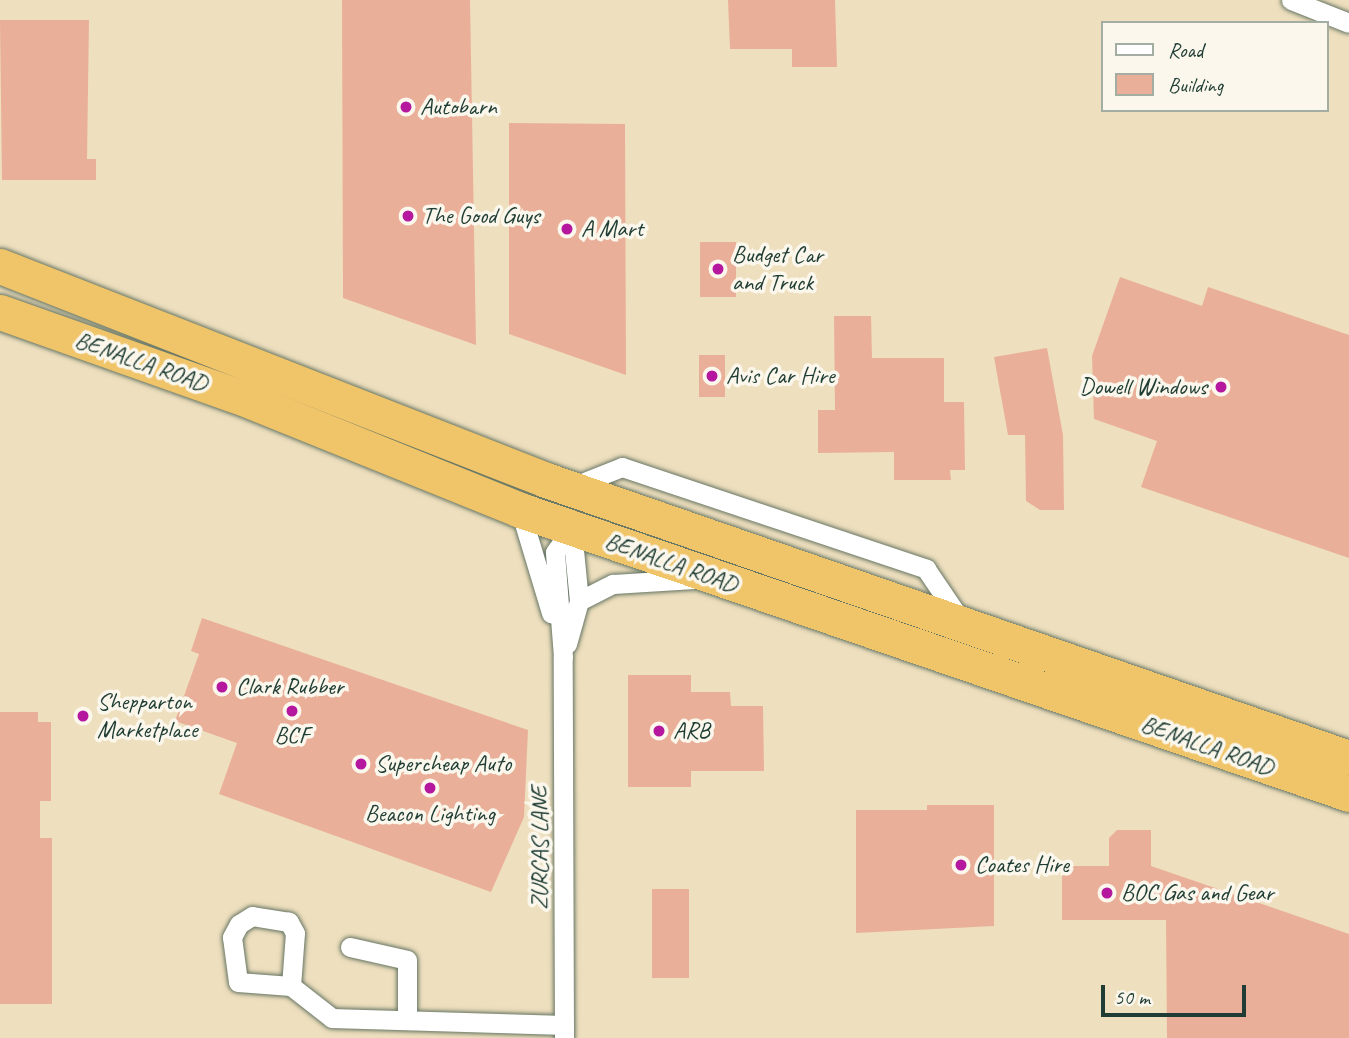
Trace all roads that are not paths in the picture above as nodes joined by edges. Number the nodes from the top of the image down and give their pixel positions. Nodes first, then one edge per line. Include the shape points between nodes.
1 (1291, 0) edge
2 (1349, 23) edge
3 (0, 266) edge
4 (0, 312) edge
5 (579, 492) junction
6 (520, 510) junction
7 (572, 529) junction
8 (716, 579) junction
9 (579, 601) junction
10 (564, 657) junction
11 (1072, 662) junction
12 (1101, 711) junction
13 (1349, 758) edge
14 (1349, 794) edge
15 (350, 947) dead end
16 (291, 986) dead end
17 (407, 1019) junction
18 (564, 1032) edge

1 - 2 street
3 - 5 highway, BENALLA ROAD
4 - 6 highway, BENALLA ROAD via 243,398
5 - 7 highway
5 - 11 highway, BENALLA ROAD
6 - 7 highway, BENALLA ROAD
6 - 10 street, ZURCAS LANE
7 - 8 highway, BENALLA ROAD
7 - 9 street, ZURCAS LANE
7 - 10 street, ZURCAS LANE via 555,552
8 - 9 street via 613,584
8 - 12 highway, BENALLA ROAD
9 - 10 street, ZURCAS LANE
10 - 18 street, ZURCAS LANE
11 - 12 highway
11 - 13 highway, BENALLA ROAD
12 - 14 highway, BENALLA ROAD
15 - 17 street via 407,960
16 - 17 street via 332,1018
17 - 18 street

